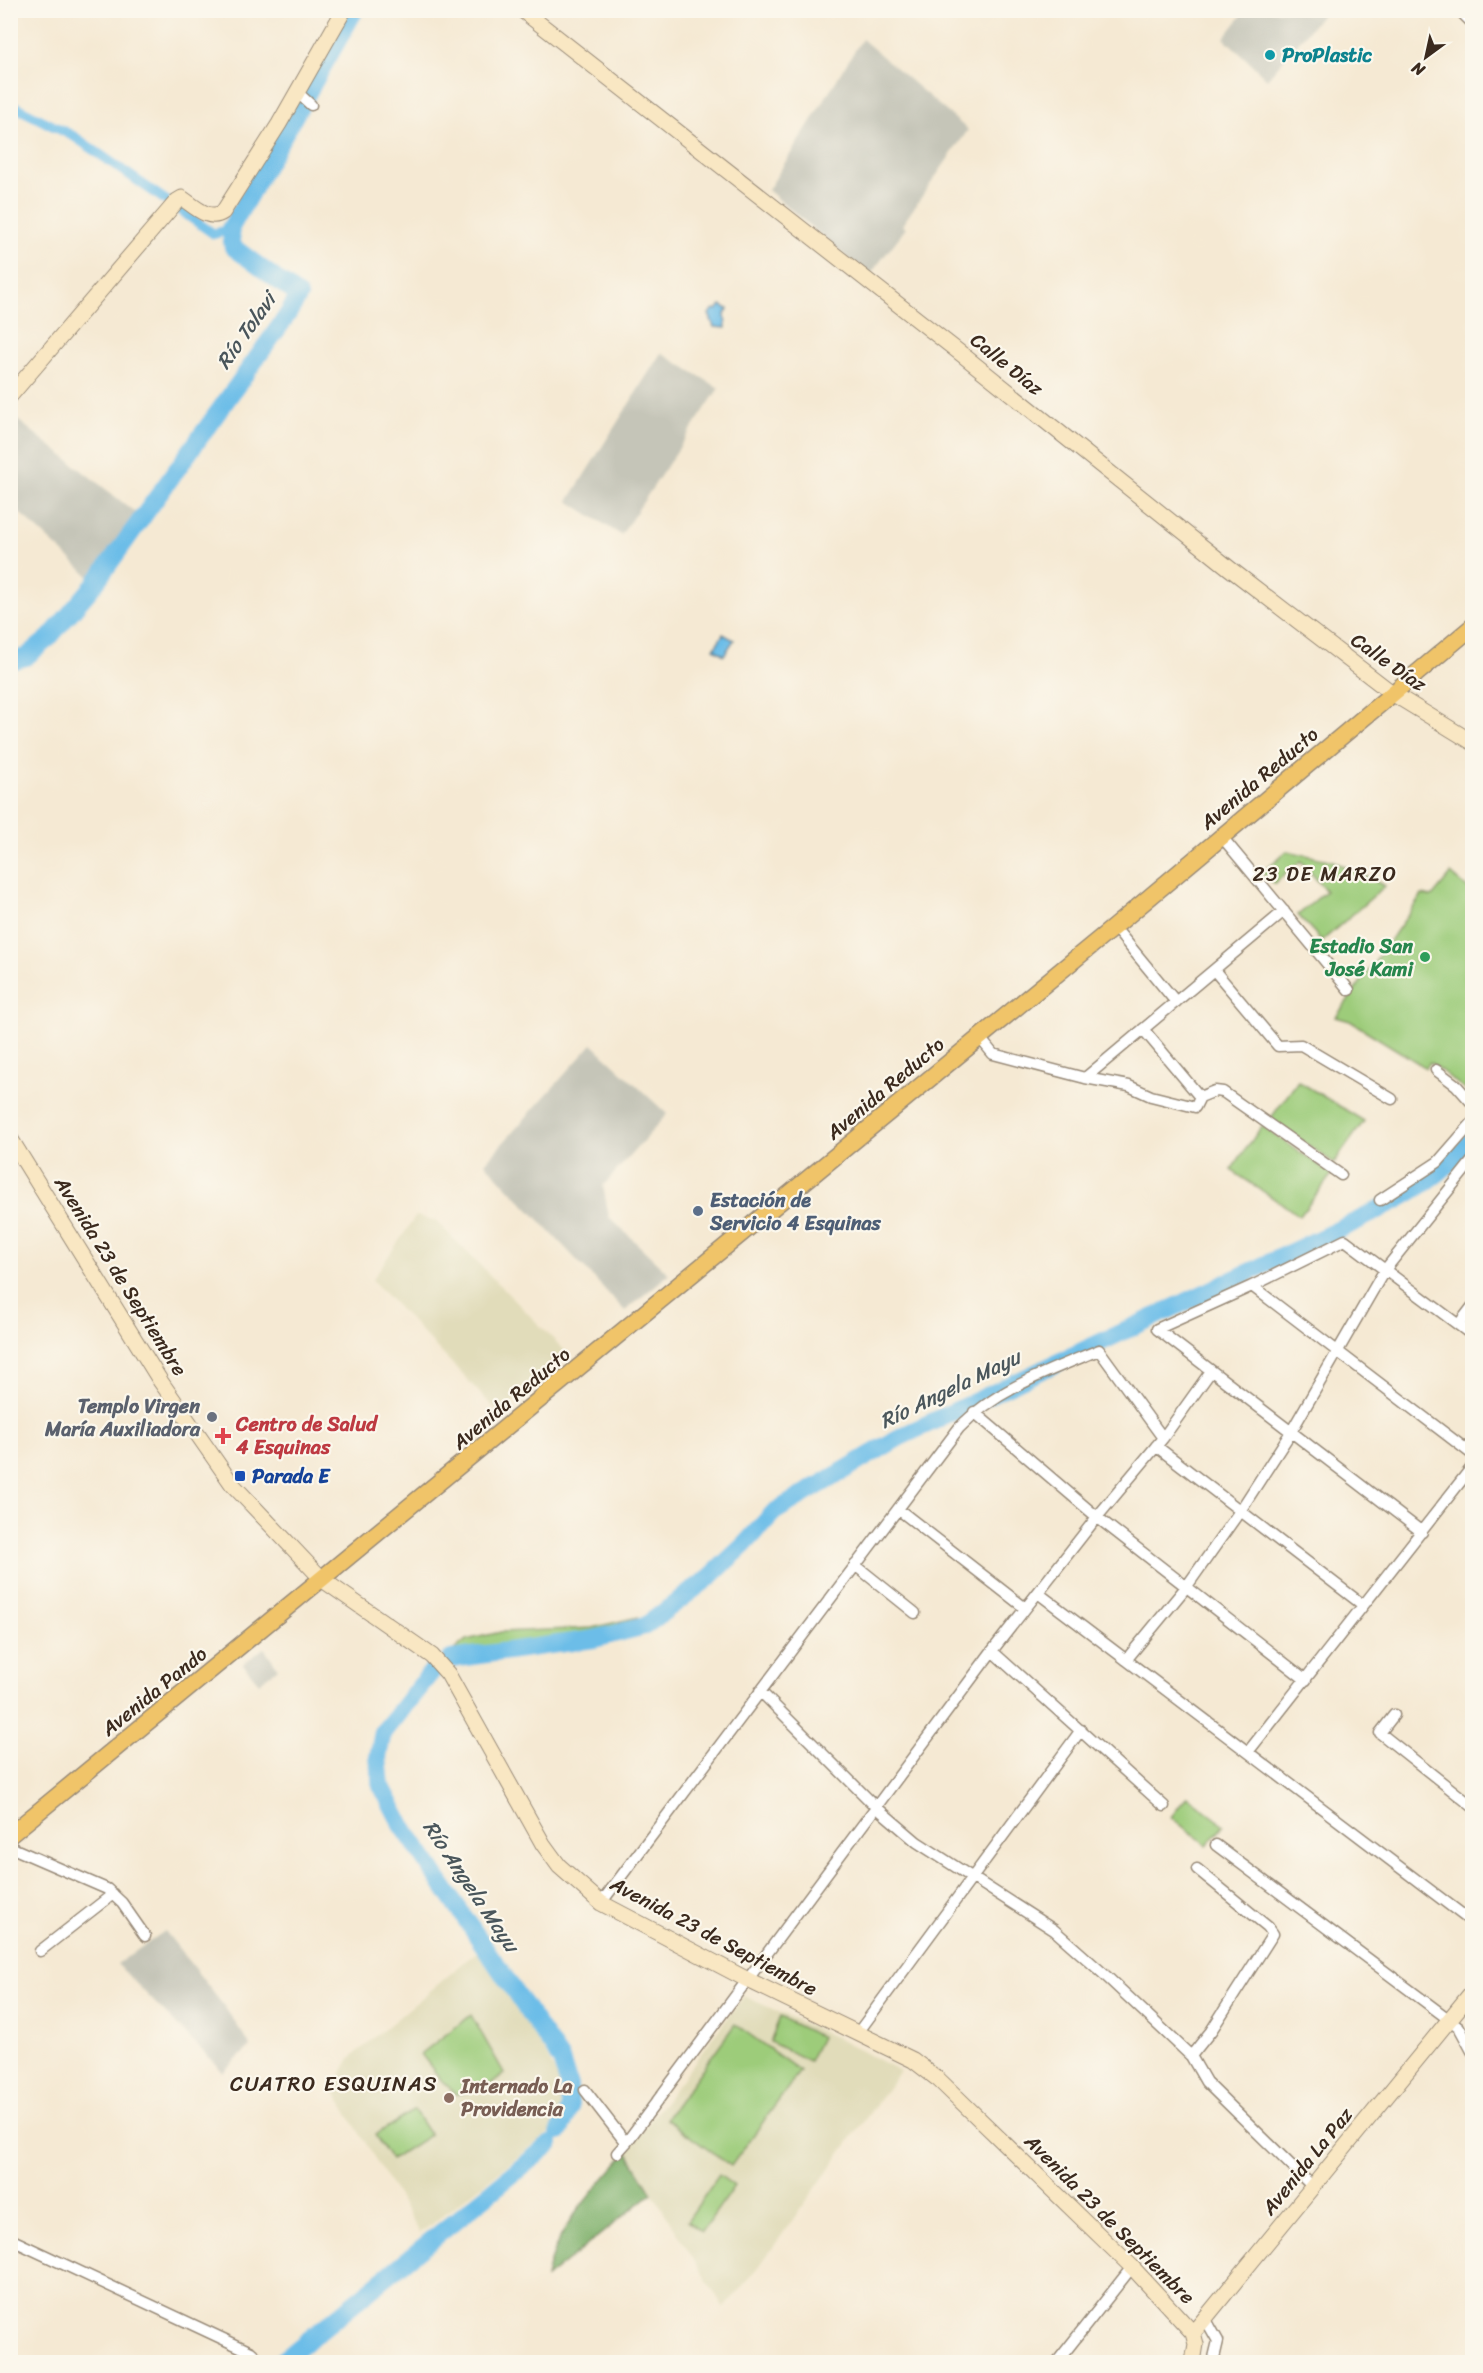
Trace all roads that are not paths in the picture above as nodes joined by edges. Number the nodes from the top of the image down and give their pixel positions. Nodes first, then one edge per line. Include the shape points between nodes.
1 (344, 10) edge
2 (522, 10) edge
3 (1459, 10) edge
4 (1473, 23) edge
5 (300, 94) junction
6 (310, 105) dead end
7 (10, 396) edge
8 (1473, 627) edge
9 (1392, 693) junction
10 (1473, 742) edge
11 (1222, 837) junction
12 (1284, 911) junction
13 (1114, 927) junction
14 (1214, 970) junction
15 (1349, 990) dead end
16 (1176, 1002) junction
17 (1143, 1029) junction
18 (980, 1038) junction
19 (1436, 1070) dead end
20 (1085, 1078) junction
21 (1200, 1097) junction
22 (1392, 1100) dead end
23 (1473, 1103) edge
24 (1473, 1123) edge
25 (10, 1138) edge
26 (1473, 1161) edge
27 (1341, 1175) dead end
28 (1380, 1200) dead end
29 (1384, 1271) junction
30 (1252, 1286) junction
31 (1473, 1307) edge
32 (1459, 1324) junction
33 (1473, 1335) edge
34 (1336, 1351) junction
35 (1211, 1371) junction
36 (974, 1412) junction
37 (1291, 1432) junction
38 (1159, 1442) junction
39 (1473, 1454) edge
40 (1473, 1467) edge
41 (898, 1509) junction
42 (1240, 1511) junction
43 (1097, 1517) junction
44 (1422, 1532) junction
45 (855, 1565) junction
46 (324, 1580) junction
47 (1187, 1586) junction
48 (1038, 1593) junction
49 (1363, 1605) junction
50 (1024, 1608) junction
51 (915, 1613) dead end
52 (992, 1651) junction
53 (1126, 1660) junction
54 (1306, 1680) junction
55 (760, 1691) junction
56 (1394, 1715) dead end
57 (1081, 1730) junction
58 (1248, 1752) junction
59 (1164, 1806) dead end
60 (1473, 1806) edge
61 (876, 1807) junction
62 (10, 1835) edge
63 (1216, 1845) dead end
64 (10, 1847) edge
65 (1197, 1869) dead end
66 (973, 1877) junction
67 (113, 1894) junction
68 (601, 1903) junction
69 (1473, 1922) edge
70 (145, 1936) dead end
71 (40, 1951) dead end
72 (748, 1980) junction
73 (1473, 1992) edge
74 (1449, 2020) junction
75 (857, 2034) junction
76 (1473, 2051) edge
77 (1191, 2056) junction
78 (585, 2090) dead end
79 (626, 2144) junction
80 (617, 2153) dead end
81 (1312, 2187) junction
82 (10, 2239) edge
83 (1132, 2267) junction
84 (1205, 2318) junction
85 (1193, 2333) junction
86 (262, 2362) edge
87 (1057, 2362) edge
88 (1193, 2362) edge
89 (1213, 2362) edge

1 - 5 main road
2 - 9 main road, Calle Díaz
3 - 4 street
5 - 6 street
5 - 7 main road via 223,212 211,216 182,198 173,205
8 - 9 main road, Avenida Reducto
9 - 10 main road, Calle Díaz
9 - 11 main road, Avenida Reducto
11 - 12 street
11 - 13 main road, Avenida Reducto
12 - 14 street
12 - 15 street
13 - 16 street
13 - 18 main road, Avenida Reducto
14 - 16 street
14 - 22 street via 1278,1046 1301,1045
16 - 17 street
17 - 20 street
17 - 21 street
18 - 20 street via 993,1054
18 - 46 main road, Avenida Reducto
19 - 23 street
20 - 21 street via 1129,1086 1195,1107
21 - 27 street via 1223,1092
24 - 28 street via 1438,1162
25 - 46 main road, Avenida 23 de Septiembre via 161,1382 232,1484
26 - 29 street
29 - 30 street via 1345,1239
29 - 32 street
29 - 34 street
30 - 34 street
30 - 35 street via 1157,1329
31 - 32 street
32 - 33 street
34 - 37 street
34 - 39 street
35 - 37 street
35 - 38 street
36 - 38 street via 1035,1377 1100,1350
36 - 41 street
36 - 43 street
37 - 42 street
37 - 44 street
38 - 42 street
38 - 43 street
40 - 44 street
41 - 45 street
41 - 50 street
42 - 47 street
42 - 49 street
43 - 47 street
43 - 48 street
44 - 49 street
45 - 51 street
45 - 55 street
46 - 62 main road, Avenida Pando
46 - 68 main road, Avenida 23 de Septiembre via 432,1656 448,1674 543,1844 559,1866
47 - 53 street
47 - 54 street
48 - 50 street
48 - 53 street
49 - 54 street
50 - 52 street
52 - 57 street
52 - 61 street
53 - 58 street
54 - 58 street
55 - 61 street
55 - 68 street
56 - 60 street via 1380,1733
57 - 59 street
57 - 66 street
58 - 69 street
61 - 66 street via 917,1842
61 - 72 street
63 - 74 street
64 - 67 street
65 - 77 street via 1273,1934
66 - 75 street
66 - 77 street via 1054,1930
67 - 70 street
67 - 71 street
68 - 72 main road, Avenida 23 de Septiembre
72 - 75 main road, Avenida 23 de Septiembre
72 - 79 street
73 - 74 main road, Avenida La Paz
74 - 76 street via 1459,2027
74 - 81 main road, Avenida La Paz
75 - 83 main road, Avenida 23 de Septiembre via 913,2060 939,2080
77 - 81 street via 1206,2082
78 - 79 street
79 - 80 street
81 - 84 main road, Avenida La Paz
82 - 86 street via 251,2352
83 - 85 main road, Avenida 23 de Septiembre
83 - 87 street
84 - 85 main road, Avenida La Paz
84 - 89 street via 1218,2341
85 - 88 main road

